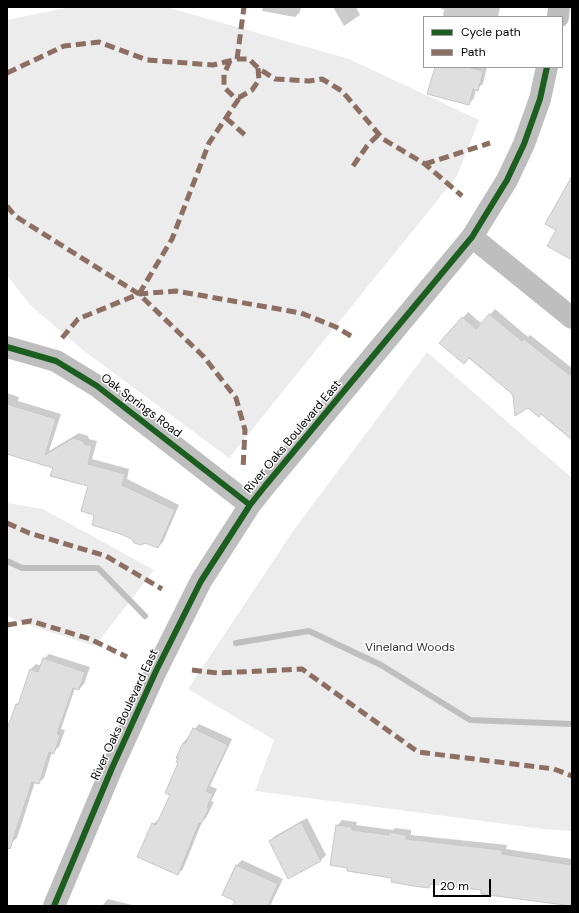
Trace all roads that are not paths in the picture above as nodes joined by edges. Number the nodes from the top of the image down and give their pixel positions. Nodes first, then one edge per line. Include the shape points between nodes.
1 (547, 68) edge
2 (472, 237) junction
3 (572, 318) edge
4 (7, 346) edge
5 (250, 505) junction
6 (54, 906) edge

1 - 2 street, River Oaks Boulevard East via 540,99 524,144 507,180
2 - 3 street
2 - 5 street, River Oaks Boulevard East
4 - 5 street, Oak Springs Road via 56,361 97,386
5 - 6 street, River Oaks Boulevard East via 201,581 163,658 112,768

